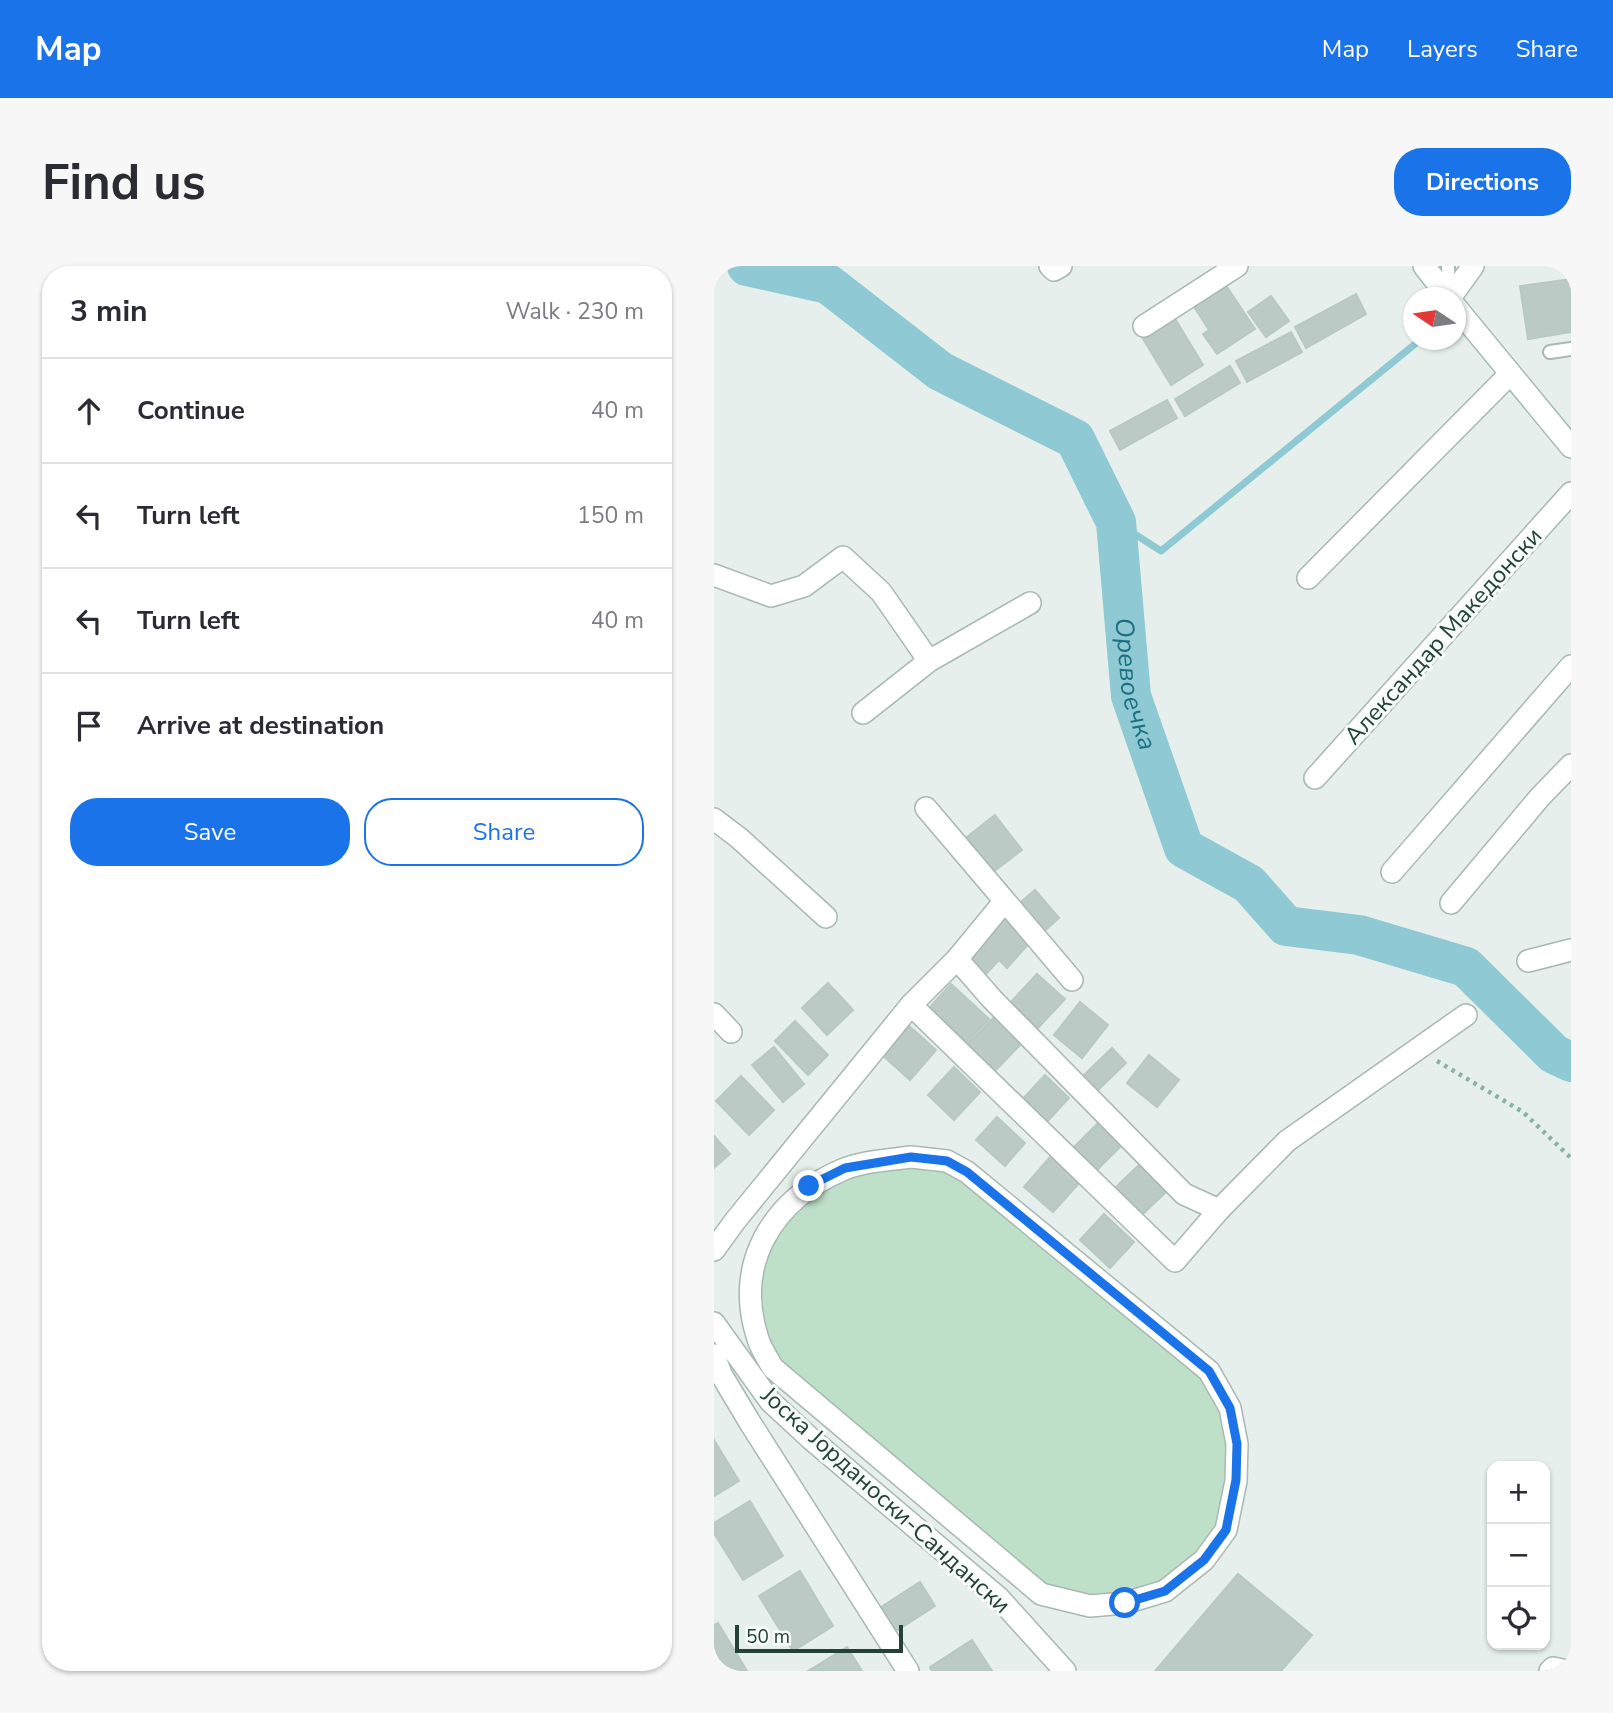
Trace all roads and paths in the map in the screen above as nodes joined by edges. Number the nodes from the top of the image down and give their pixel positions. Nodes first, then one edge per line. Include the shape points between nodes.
1 (1050, 266) edge
2 (1061, 266) edge
3 (1237, 266) edge
4 (1424, 266) edge
5 (1448, 266) edge
6 (1473, 266) edge
7 (1440, 287) edge
8 (1449, 287) edge
9 (1457, 287) edge
10 (1466, 319) edge
11 (1144, 326) dead end
12 (1571, 349) edge
13 (1550, 352) dead end
14 (1510, 373) junction
15 (1571, 447) edge
16 (1571, 493) edge
17 (714, 575) edge
18 (1308, 578) dead end
19 (1030, 603) dead end
20 (929, 661) junction
21 (1571, 666) edge
22 (863, 713) dead end
23 (1571, 765) edge
24 (1315, 778) dead end
25 (926, 808) dead end
26 (714, 819) edge
27 (1392, 872) dead end
28 (1004, 902) junction
29 (1451, 903) dead end
30 (826, 917) dead end
31 (1571, 950) edge
32 (957, 960) junction
33 (1528, 961) dead end
34 (1072, 980) dead end
35 (911, 1005) junction
36 (714, 1014) edge
37 (1466, 1015) dead end
38 (731, 1032) dead end
39 (1418, 1050) junction
40 (1571, 1158) edge
41 (1219, 1210) junction
42 (714, 1250) edge
43 (714, 1323) edge
44 (714, 1355) edge
45 (831, 1416) junction
46 (811, 1439) junction
47 (908, 1671) edge
48 (1065, 1671) edge
49 (1550, 1671) edge
50 (1567, 1671) edge

1 - 2 street via 1054,271
3 - 11 street
4 - 7 street
5 - 8 lane
6 - 9 street
10 - 14 street
12 - 13 lane
14 - 15 street
14 - 18 street
16 - 24 street, Александар Македонски
17 - 20 street via 771,596 804,586 843,557 881,592
19 - 20 street
20 - 22 street
21 - 27 street
23 - 29 street
25 - 28 street
26 - 30 street
28 - 32 street
28 - 34 street
31 - 33 street
32 - 35 street
32 - 41 street via 1184,1194
35 - 41 street via 1175,1261
35 - 42 street
36 - 38 street
37 - 39 street
39 - 40 path via 1523,1112
39 - 41 street via 1287,1141
43 - 46 street, Јоска Јорданоски-Сандански via 770,1401
44 - 47 street via 749,1421
45 - 45 street via 773,1368 758,1341 751,1307 753,1267 766,1231 809,1186 845,1168 911,1157 947,1161 967,1172 1209,1371 1230,1408 1237,1444 1236,1480 1226,1530 1204,1560 1165,1591 1125,1603 1090,1606 1041,1594
45 - 46 street
46 - 48 street, Јоска Јорданоски-Сандански via 999,1598
49 - 50 street

